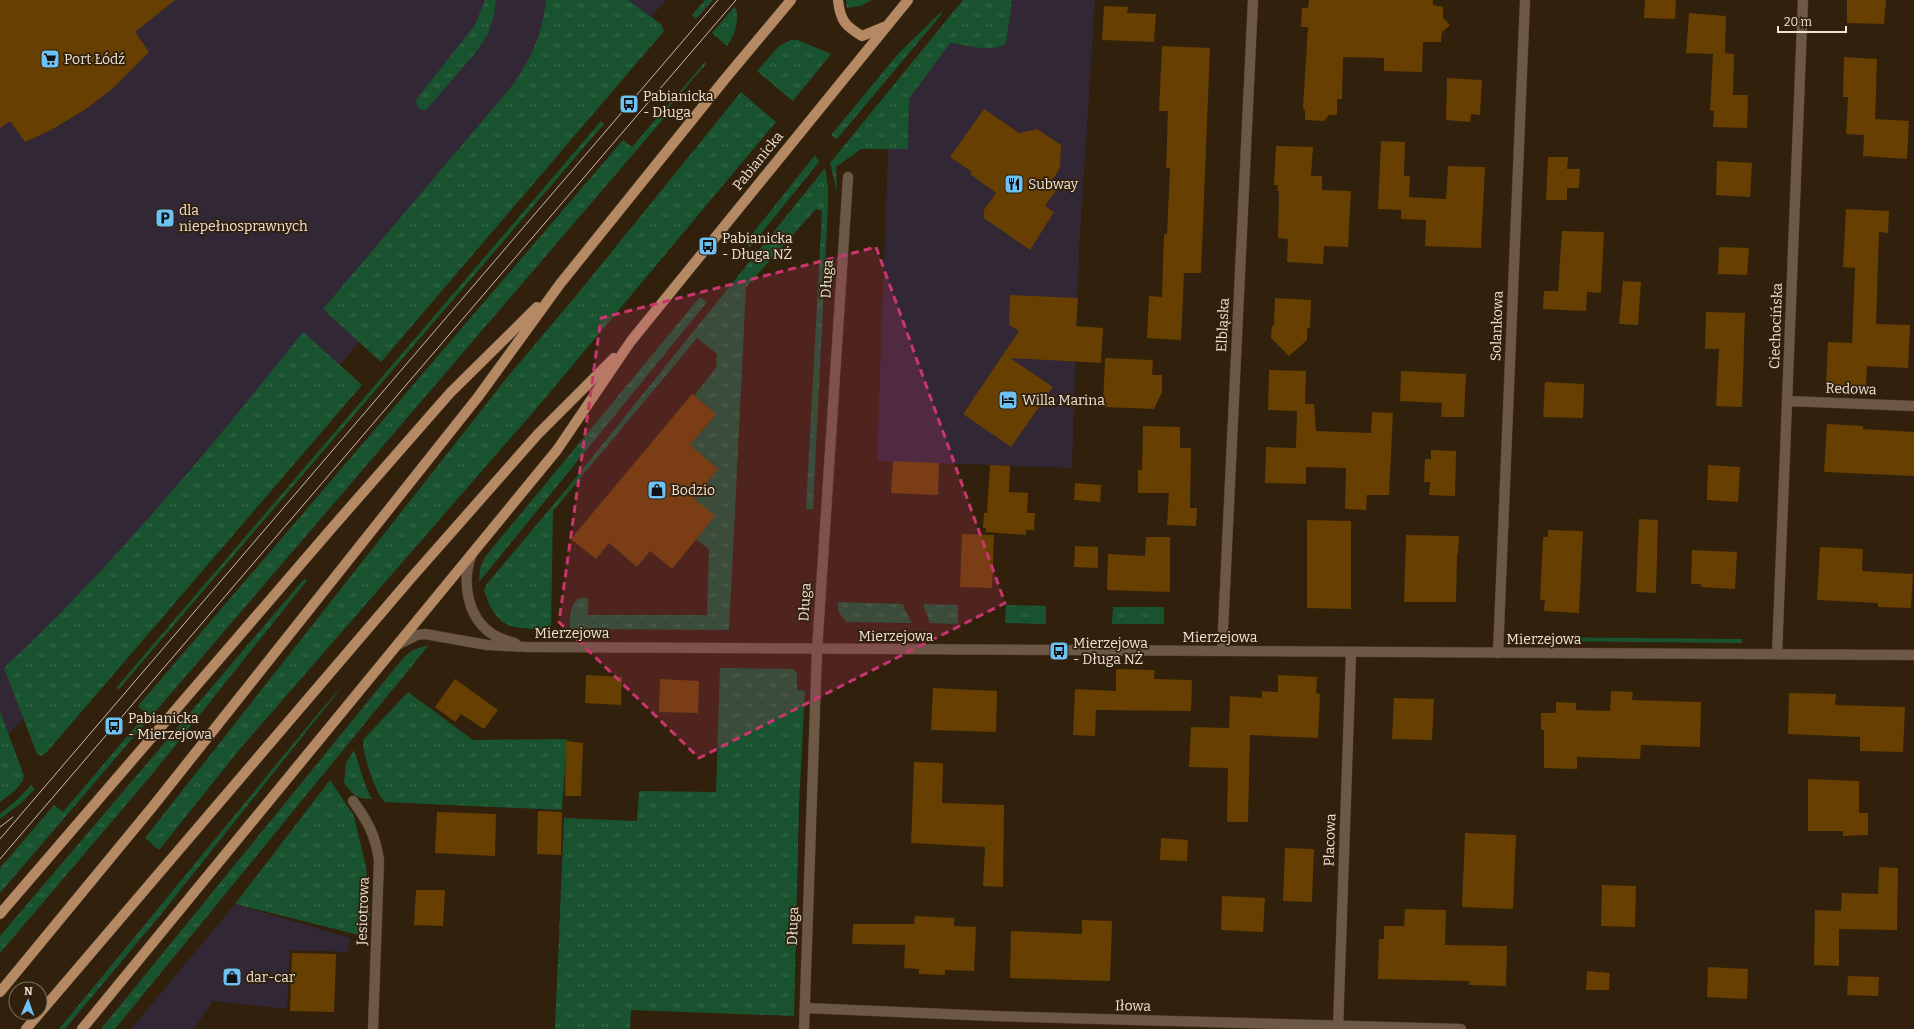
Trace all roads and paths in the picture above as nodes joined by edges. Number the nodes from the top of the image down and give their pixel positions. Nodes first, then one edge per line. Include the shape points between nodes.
1 (791, 0) edge
2 (838, 0) edge
3 (908, 0) edge
4 (1253, 0) edge
5 (1525, 0) edge
6 (1803, 0) edge
7 (888, 24) junction
8 (848, 177) dead end
9 (560, 284) junction
10 (631, 341) junction
11 (1787, 401) junction
12 (1914, 406) edge
13 (472, 554) junction
14 (399, 644) junction
15 (526, 647) junction
16 (817, 650) junction
17 (1222, 652) junction
18 (1351, 652) junction
19 (1498, 653) junction
20 (1777, 654) junction
21 (1914, 655) edge
22 (353, 801) dead end
23 (0, 914) edge
24 (0, 992) edge
25 (804, 1008) junction
26 (1338, 1027) edge
27 (26, 1029) edge
28 (82, 1029) edge
29 (373, 1029) edge
30 (804, 1029) edge
31 (1461, 1029) edge

1 - 9 main road
2 - 7 main road via 844,22 862,36
3 - 7 main road, Pabianicka
4 - 17 street, Elbląska
5 - 19 street, Solankowa
6 - 11 street, Ciechocińska
7 - 10 main road, Pabianicka
8 - 16 street, Długa
9 - 23 main road via 450,393
9 - 24 main road via 478,397 154,806
10 - 13 main road via 556,450
10 - 27 main road via 538,434 276,735
11 - 12 street, Redowa
11 - 20 street, Ciechocińska
13 - 14 main road
13 - 15 street via 466,584 476,616 494,636
14 - 15 street, Mierzejowa via 425,634 487,645
14 - 28 main road
15 - 16 street, Mierzejowa
16 - 17 street, Mierzejowa
16 - 25 street, Długa
17 - 18 street, Mierzejowa
18 - 19 street, Mierzejowa
18 - 26 street, Placowa
19 - 20 street, Mierzejowa
20 - 21 street, Mierzejowa
22 - 29 street, Jesiotrowa via 368,821 376,840 379,860
25 - 26 street, Iłowa
25 - 30 street, Długa
26 - 31 street, Iłowa

